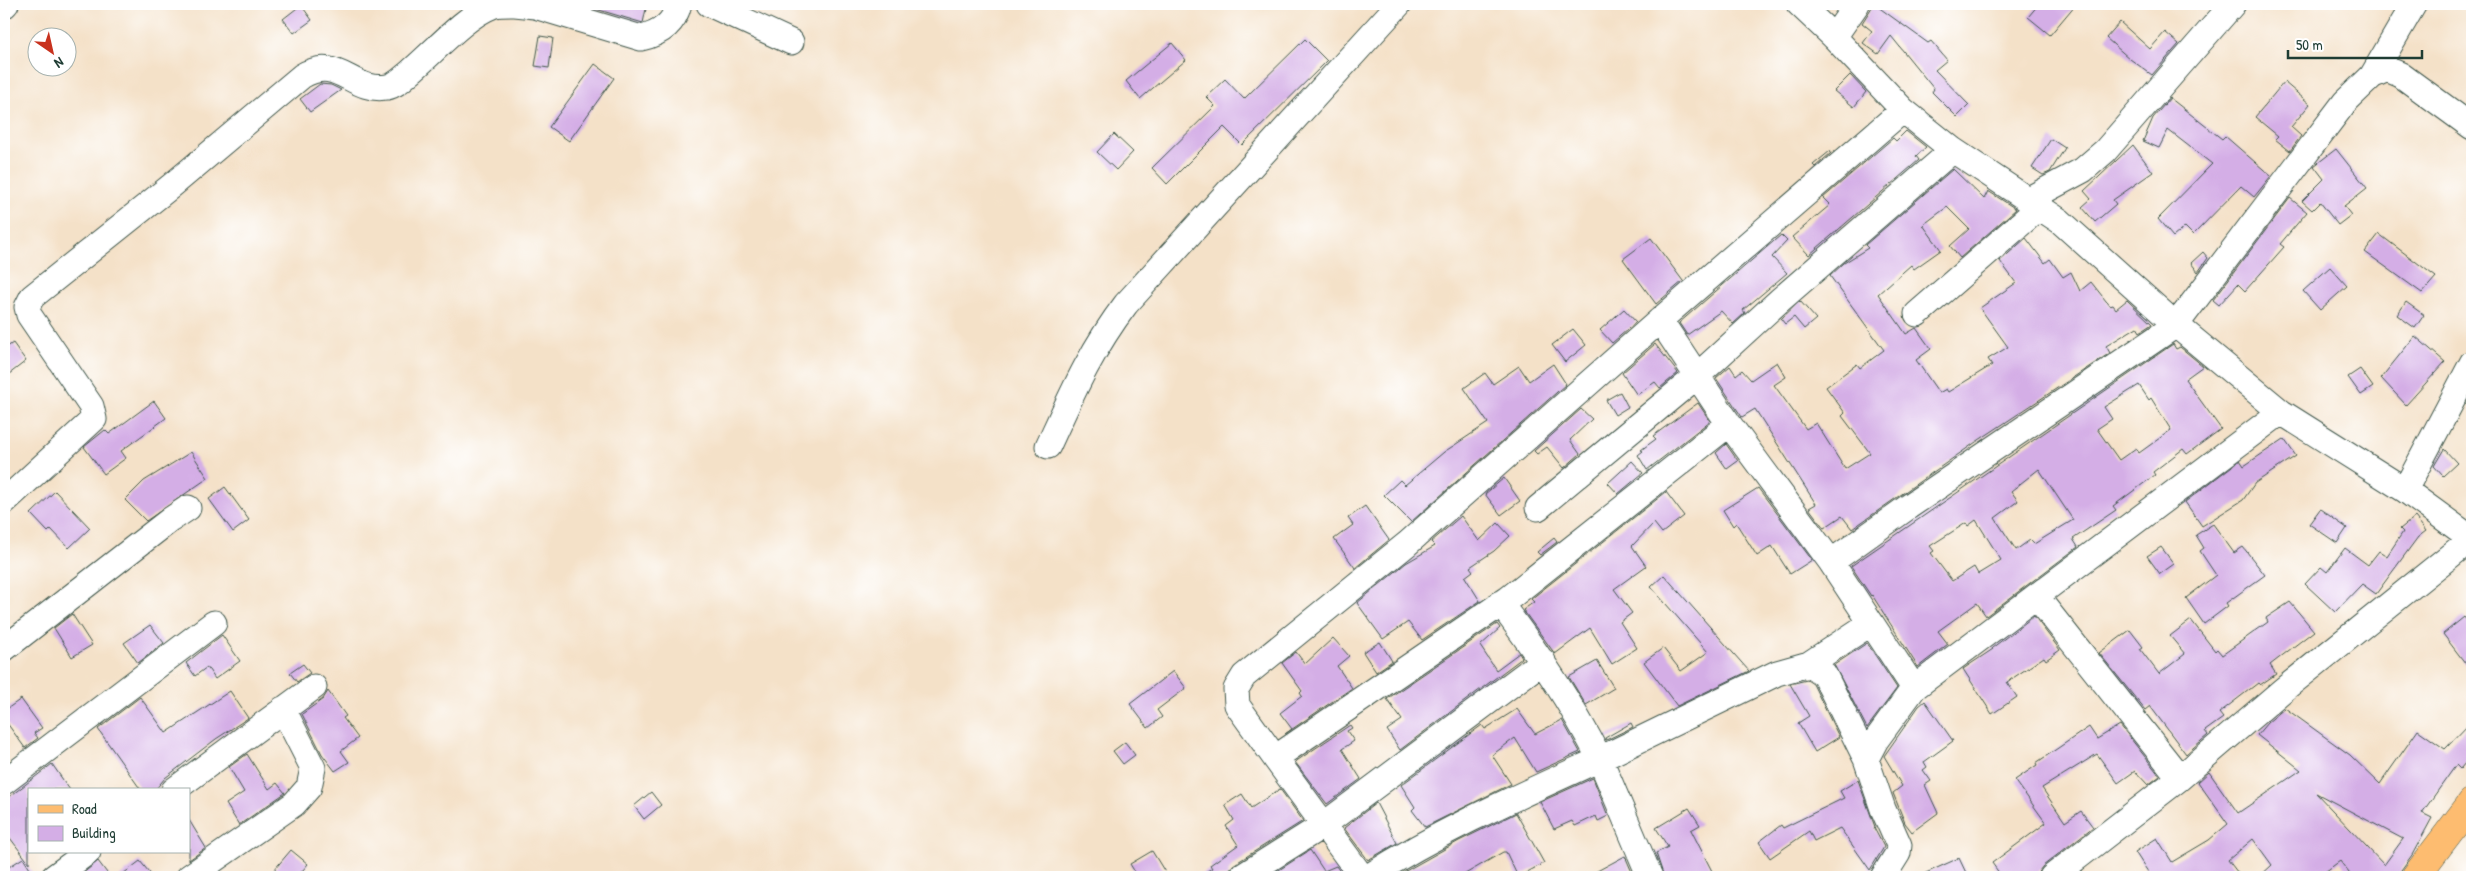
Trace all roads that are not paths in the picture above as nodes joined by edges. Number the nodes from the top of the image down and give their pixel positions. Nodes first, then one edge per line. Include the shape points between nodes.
1 (511, 4) edge
2 (515, 4) edge
3 (679, 4) edge
4 (709, 4) edge
5 (1399, 4) edge
6 (1799, 4) edge
7 (1857, 4) edge
8 (2233, 4) edge
9 (2414, 4) edge
10 (1834, 37) junction
11 (791, 42) dead end
12 (2372, 76) junction
13 (1903, 110) junction
14 (2472, 127) edge
15 (1953, 150) junction
16 (2035, 202) junction
17 (1918, 314) dead end
18 (1660, 320) junction
19 (2176, 326) junction
20 (2472, 363) edge
21 (1697, 376) junction
22 (2281, 412) junction
23 (1729, 424) junction
24 (1048, 446) dead end
25 (2405, 490) junction
26 (4, 502) edge
27 (188, 508) dead end
28 (1538, 508) dead end
29 (2472, 539) edge
30 (1831, 562) junction
31 (2036, 596) junction
32 (1500, 603) junction
33 (214, 623) dead end
34 (1871, 623) junction
35 (4, 649) edge
36 (1543, 661) junction
37 (1809, 664) junction
38 (314, 687) dead end
39 (1914, 688) junction
40 (284, 709) junction
41 (1275, 758) junction
42 (1600, 759) junction
43 (1866, 759) junction
44 (2180, 778) junction
45 (4, 782) edge
46 (177, 788) edge
47 (2472, 802) edge
48 (1322, 826) junction
49 (85, 854) edge
50 (54, 877) edge
51 (189, 877) edge
52 (1241, 877) edge
53 (1362, 877) edge
54 (1368, 877) edge
55 (1650, 877) edge
56 (1883, 877) edge
57 (2052, 877) edge
58 (2415, 877) edge

1 - 26 street via 493,5 476,14 389,87 374,88 326,68 314,68 32,297 27,307 29,315 91,406 94,419
2 - 3 street via 535,6 641,38 654,35 667,26
4 - 11 street
5 - 24 street via 1126,304 1102,336 1081,373
6 - 10 street
7 - 10 street
8 - 16 street via 2105,150 2083,170
9 - 12 street
10 - 13 street
12 - 14 street via 2387,69 2401,75
12 - 19 street via 2345,102 2304,153
13 - 15 street
13 - 18 street
15 - 16 street
15 - 21 street
16 - 17 street
16 - 19 street
18 - 21 street
18 - 41 street via 1407,544 1244,676 1236,689 1237,705
19 - 22 street
19 - 30 street
20 - 25 street
21 - 23 street
21 - 28 street
22 - 25 street
22 - 31 street
23 - 30 street
23 - 32 street
25 - 29 street
27 - 35 street
29 - 44 street via 2283,690
30 - 34 street
31 - 39 street
31 - 44 street
32 - 36 street
32 - 41 street
33 - 45 street
34 - 37 street
34 - 39 street
36 - 42 street via 1575,710
36 - 48 street
37 - 42 street via 1777,673
37 - 43 street via 1824,674
38 - 40 street
39 - 43 street
40 - 46 street
40 - 51 street via 313,768 309,787 294,804
41 - 48 street
42 - 54 street via 1496,807
42 - 55 street
43 - 56 street via 1899,845 1898,853
44 - 57 street
47 - 58 main road
48 - 52 street
48 - 53 street
49 - 50 street

